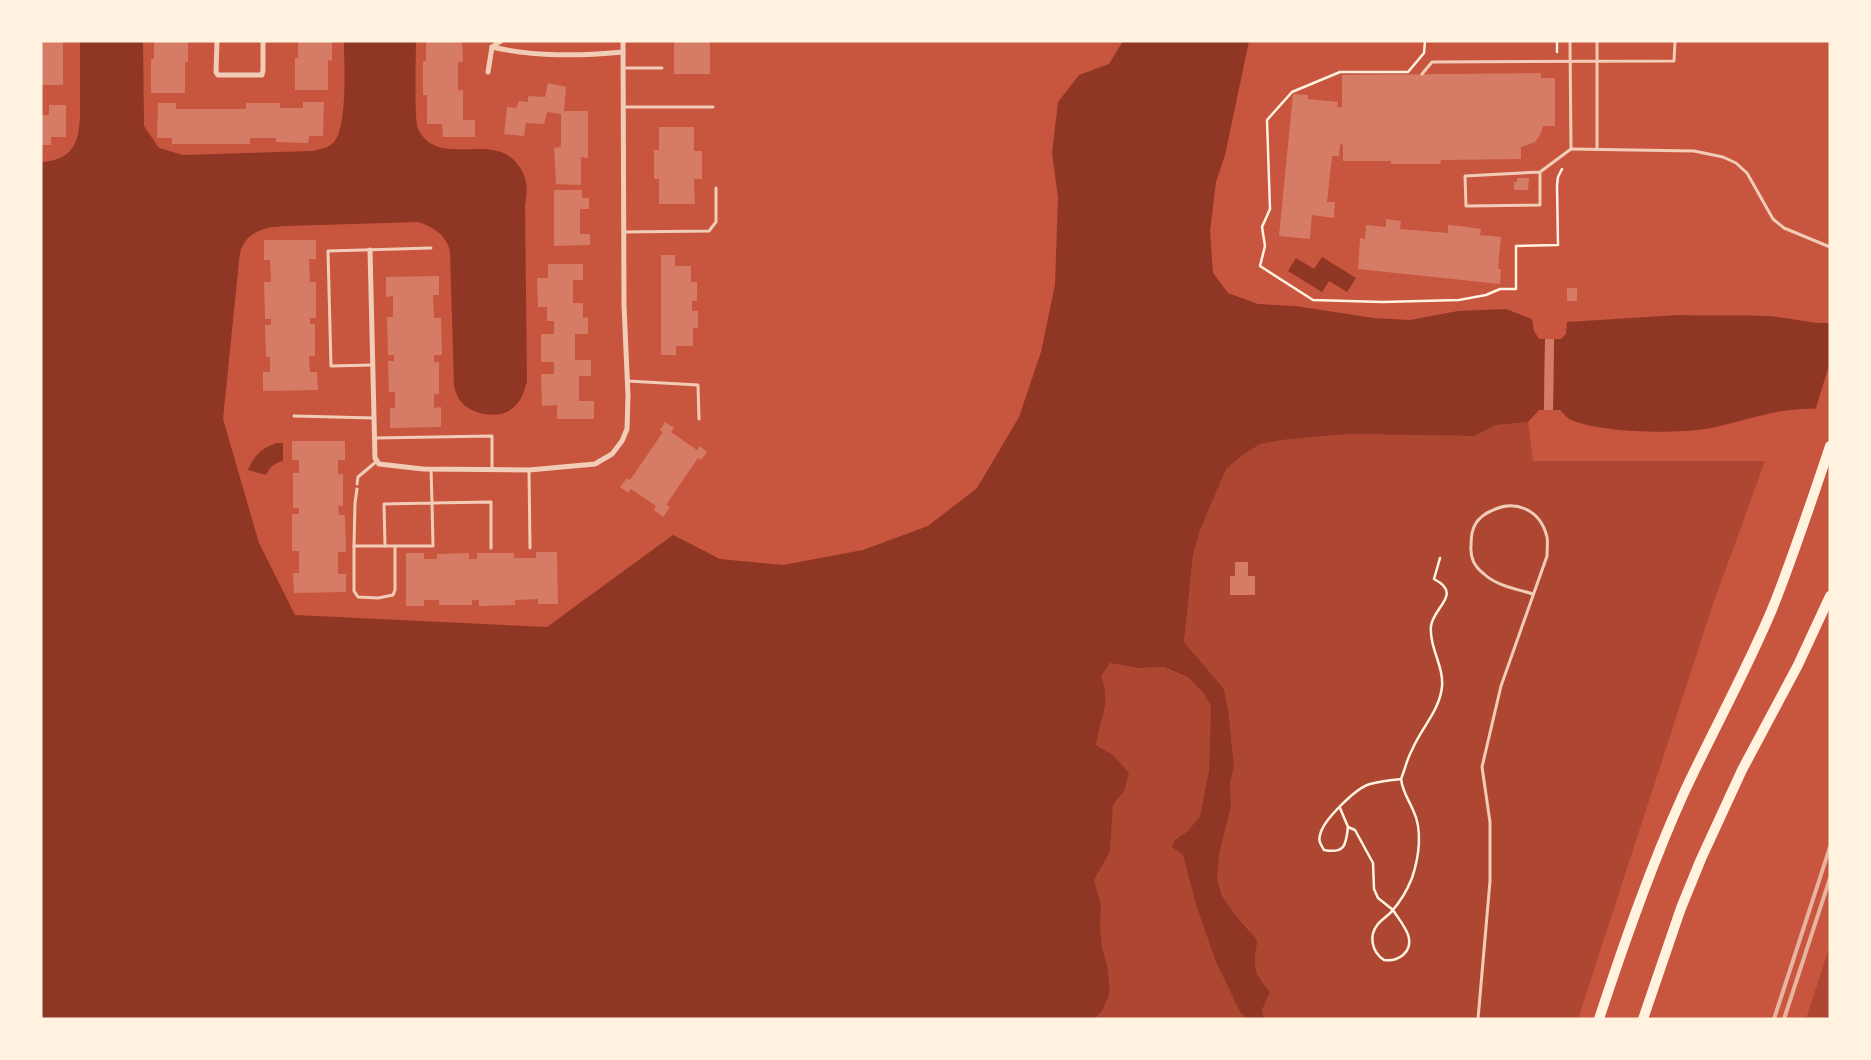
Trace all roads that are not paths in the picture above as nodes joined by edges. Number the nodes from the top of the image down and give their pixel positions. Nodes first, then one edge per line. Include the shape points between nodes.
1 (217, 41) edge
2 (263, 41) edge
3 (501, 41) edge
4 (623, 41) edge
5 (1570, 41) edge
6 (1597, 41) edge
7 (1675, 41) edge
8 (492, 48) junction
9 (623, 52) junction
10 (1570, 61) junction
11 (1597, 61) junction
12 (623, 68) junction
13 (662, 68) dead end
14 (488, 72) dead end
15 (1422, 74) dead end
16 (623, 107) junction
17 (714, 107) dead end
18 (1571, 149) junction
19 (1597, 149) junction
20 (1540, 172) junction
21 (716, 188) dead end
22 (624, 232) junction
23 (1830, 247) edge
24 (431, 248) dead end
25 (370, 250) junction
26 (373, 365) junction
27 (628, 381) junction
28 (294, 416) dead end
29 (374, 418) junction
30 (699, 419) dead end
31 (375, 438) junction
32 (1830, 446) edge
33 (377, 461) junction
34 (431, 469) junction
35 (492, 470) junction
36 (529, 470) junction
37 (357, 484) dead end
38 (357, 489) dead end
39 (432, 503) junction
40 (354, 546) junction
41 (385, 546) junction
42 (395, 546) junction
43 (491, 548) dead end
44 (530, 548) dead end
45 (1533, 594) junction
46 (1830, 596) edge
47 (1478, 1019) edge
48 (1599, 1019) edge
49 (1643, 1019) edge

1 - 2 street via 218,75 262,75
3 - 8 street
4 - 9 street
5 - 10 lane
6 - 11 lane
7 - 11 lane via 1674,61
8 - 9 street via 516,53 582,56
8 - 14 street
9 - 12 street
10 - 11 lane
10 - 15 lane via 1432,62
10 - 18 lane
11 - 19 lane
12 - 13 lane
12 - 16 street
16 - 17 lane
16 - 22 street
18 - 19 lane
18 - 20 lane
19 - 23 lane via 1694,151 1723,157 1747,173 1772,219 1784,228
20 - 20 lane via 1540,205 1466,206 1464,176
21 - 22 lane via 716,222 709,230
22 - 27 street
24 - 25 lane
25 - 26 street
25 - 26 lane via 328,251 331,366
26 - 29 street
27 - 30 lane via 698,385
27 - 36 street via 627,429 612,454 595,464
28 - 29 lane
29 - 31 street
31 - 33 street
31 - 35 lane via 492,436
32 - 48 main road via 1772,608 1654,862
33 - 34 street via 379,464
33 - 37 lane via 358,477
34 - 35 street
34 - 39 lane
35 - 36 street
36 - 44 lane
38 - 40 lane
39 - 41 lane via 384,504
39 - 42 lane via 433,546
39 - 43 lane via 491,502
40 - 41 lane
40 - 42 lane via 354,591 358,597 378,598 393,595 395,590
41 - 42 lane
45 - 45 lane via 1547,556 1548,538 1542,524 1529,510 1515,505 1501,506 1486,513 1476,522 1472,536 1470,552 1474,565 1498,583
45 - 47 lane via 1501,686 1482,767 1490,822 1490,881
46 - 49 main road via 1705,850 1681,908

